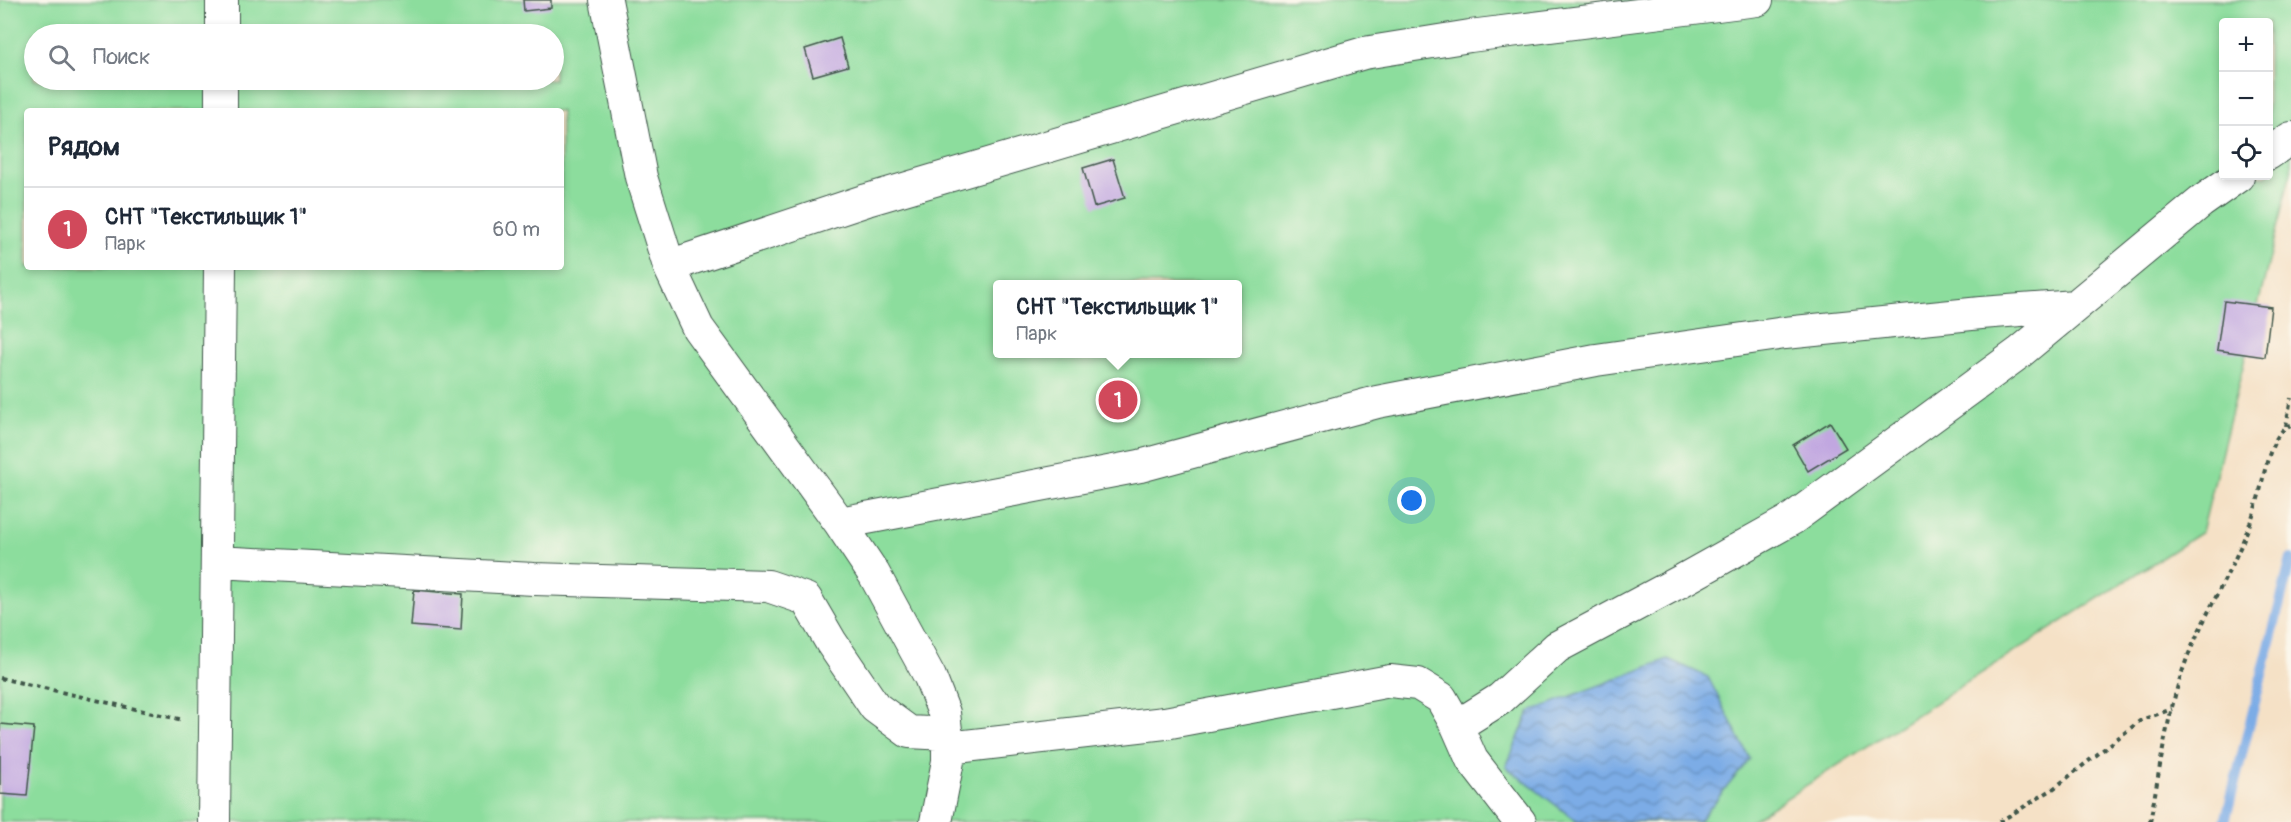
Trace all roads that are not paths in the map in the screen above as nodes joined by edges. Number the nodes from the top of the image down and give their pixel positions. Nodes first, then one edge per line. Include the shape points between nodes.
1 (222, 0) edge
2 (606, 0) edge
3 (1757, 0) edge
4 (222, 24) edge
5 (221, 90) edge
6 (221, 108) edge
7 (2291, 138) edge
8 (2273, 151) edge
9 (2232, 180) edge
10 (669, 266) junction
11 (220, 270) edge
12 (2075, 306) junction
13 (840, 523) junction
14 (217, 562) junction
15 (1458, 726) junction
16 (948, 741) junction
17 (214, 822) edge
18 (936, 822) edge
19 (1520, 822) edge

1 - 4 lane
2 - 10 lane via 640,177
3 - 10 lane via 1364,53 867,200
5 - 6 lane
7 - 8 lane
9 - 12 lane
10 - 13 lane via 698,328
11 - 14 lane
12 - 13 lane via 1785,333 1596,360 1377,402 1140,466
12 - 15 lane via 2019,353 1792,519 1557,647 1500,699
13 - 16 lane via 874,574 930,677 944,713
14 - 16 lane via 534,579 768,586 806,599 875,707 909,732
14 - 17 lane
15 - 16 lane via 1441,698 1418,684 1390,681 1165,723
15 - 19 lane via 1472,760
16 - 18 lane

